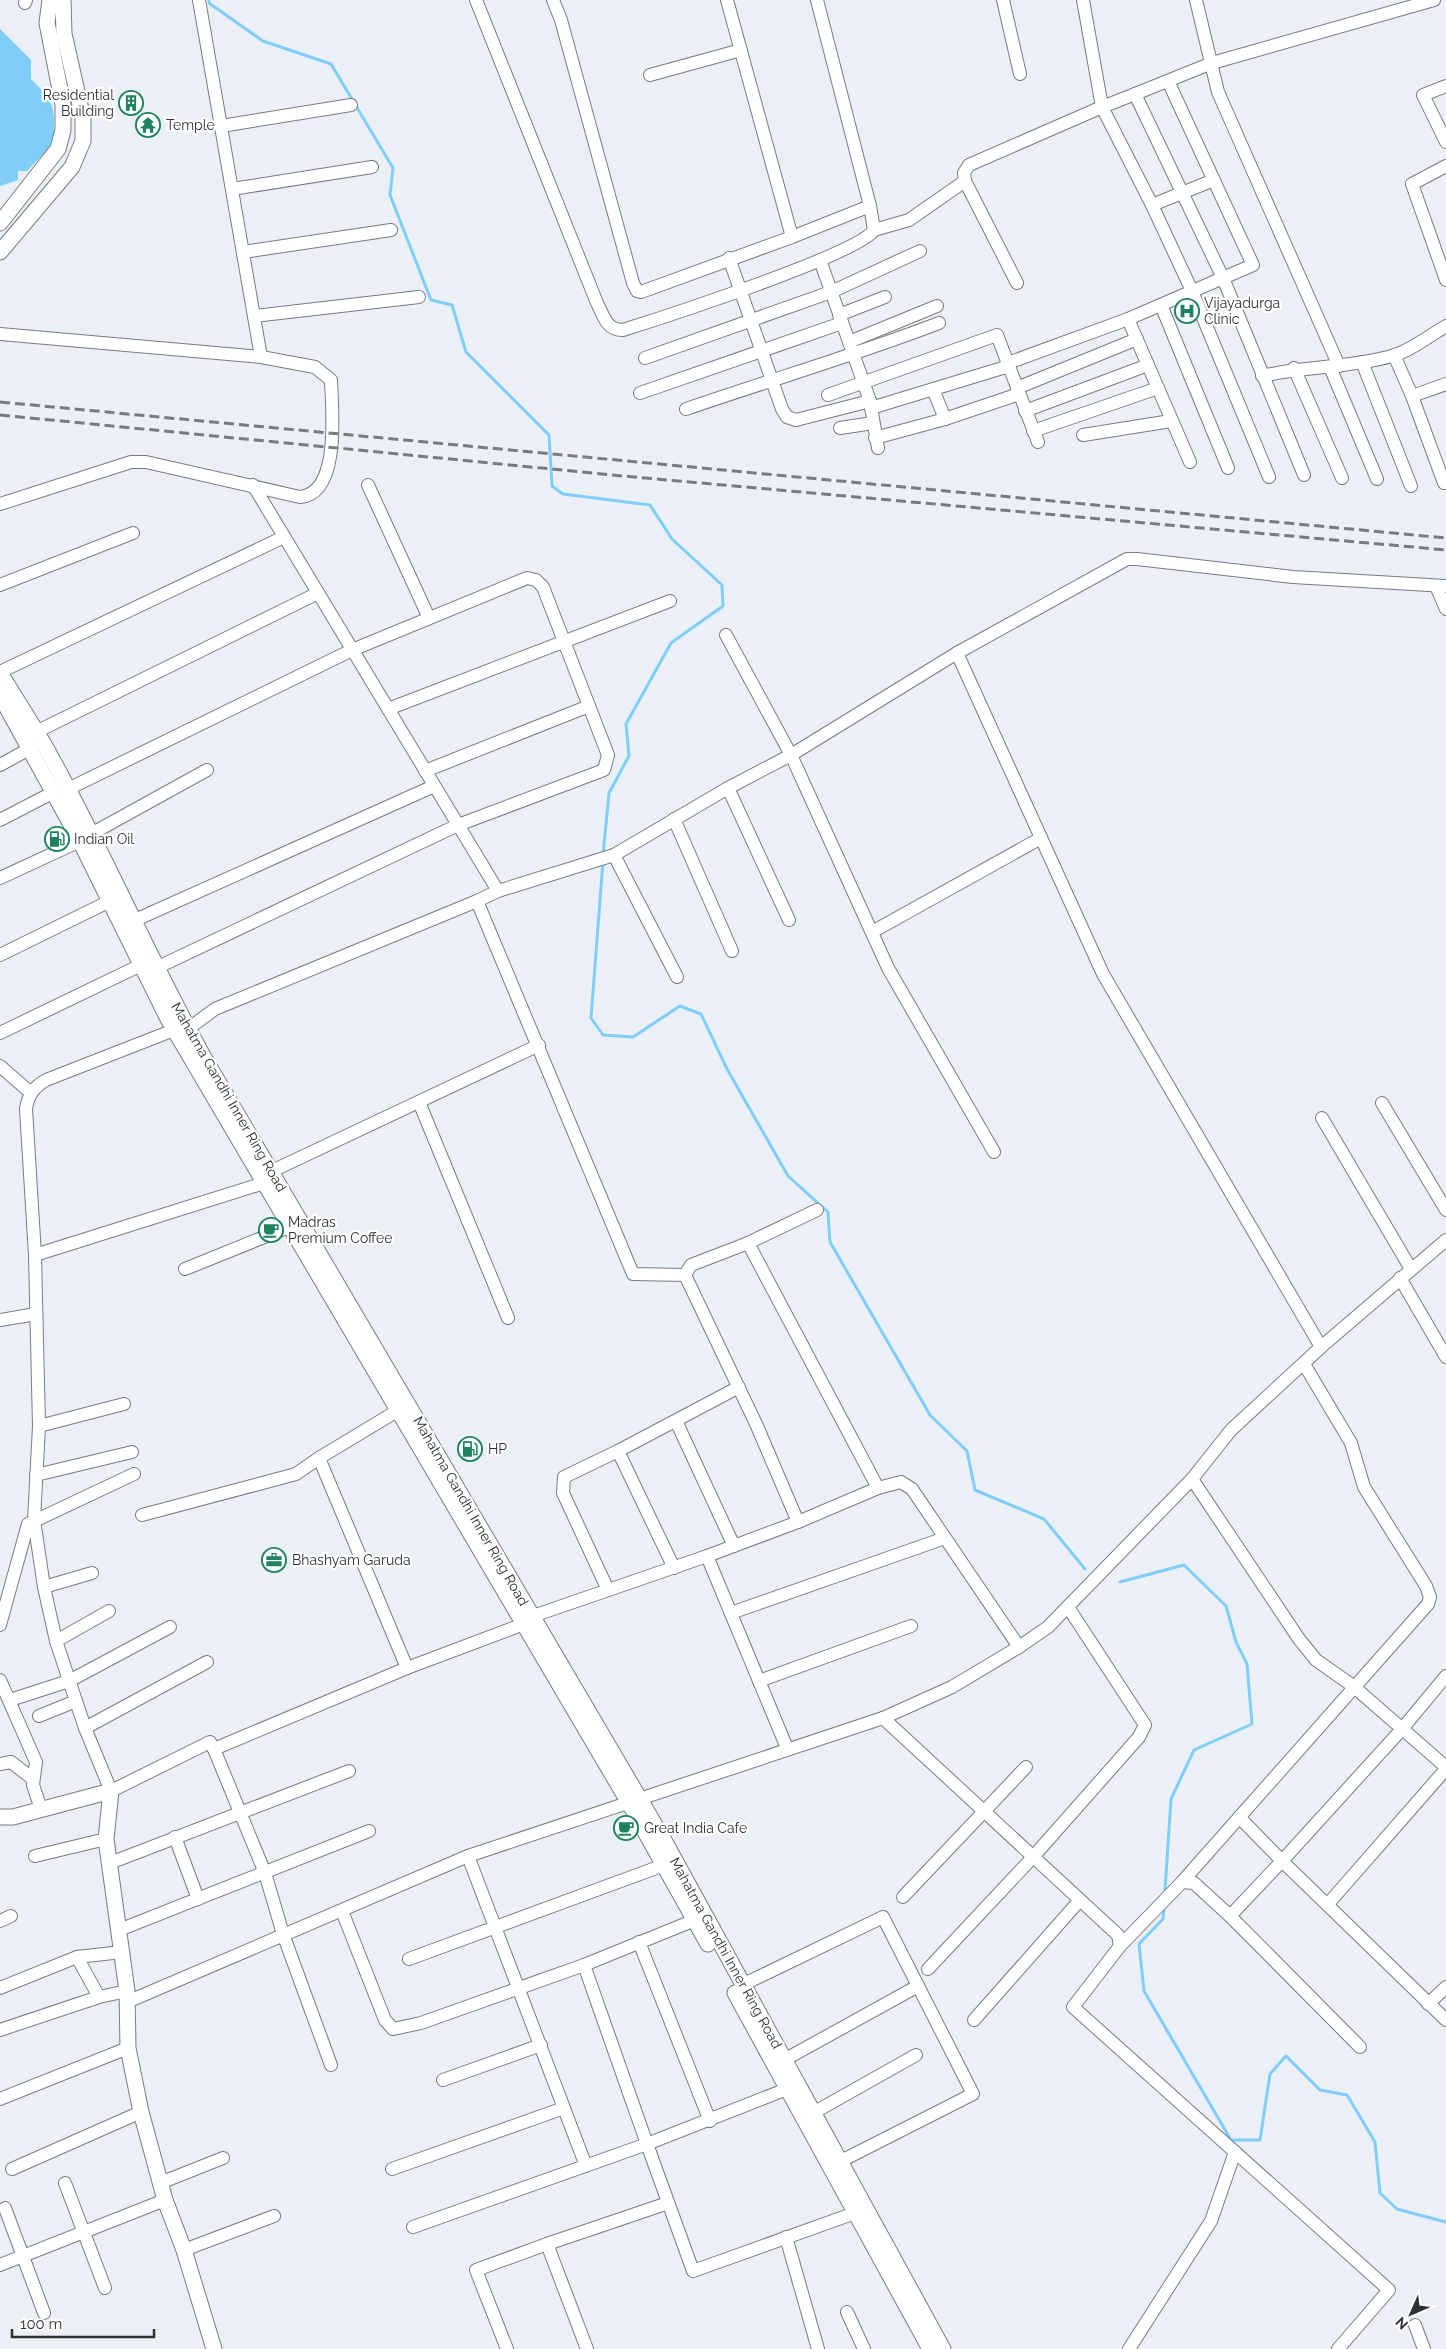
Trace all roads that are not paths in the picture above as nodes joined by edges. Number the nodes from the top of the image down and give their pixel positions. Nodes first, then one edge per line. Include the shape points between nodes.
1 (50, 0) edge
2 (63, 0) edge
3 (199, 0) edge
4 (476, 0) edge
5 (553, 0) edge
6 (728, 0) edge
7 (817, 0) edge
8 (1003, 0) edge
9 (1083, 0) edge
10 (1196, 0) edge
11 (1434, 0) edge
12 (741, 50) junction
13 (1212, 63) junction
14 (1020, 74) dead end
15 (650, 75) dead end
16 (1168, 81) junction
17 (1446, 86) edge
18 (1135, 94) junction
19 (351, 105) dead end
20 (1102, 107) junction
21 (221, 126) junction
22 (1446, 142) edge
23 (1446, 166) edge
24 (372, 167) dead end
25 (1214, 180) junction
26 (965, 181) junction
27 (232, 189) junction
28 (1182, 193) junction
29 (1152, 205) junction
30 (870, 206) junction
31 (0, 223) edge
32 (391, 230) dead end
33 (874, 230) junction
34 (792, 237) junction
35 (920, 251) dead end
36 (0, 252) edge
37 (243, 252) junction
38 (729, 258) junction
39 (820, 260) junction
40 (1223, 278) junction
41 (1446, 280) edge
42 (1017, 283) dead end
43 (741, 289) junction
44 (1192, 291) junction
45 (831, 292) junction
46 (419, 297) dead end
47 (885, 297) dead end
48 (1161, 305) junction
49 (937, 306) dead end
50 (254, 316) junction
51 (751, 319) junction
52 (841, 319) junction
53 (1128, 319) junction
54 (939, 323) dead end
55 (1446, 326) edge
56 (0, 334) edge
57 (1137, 339) junction
58 (851, 348) junction
59 (762, 350) junction
60 (1394, 355) junction
61 (261, 356) junction
62 (645, 358) dead end
63 (1362, 362) junction
64 (1009, 364) junction
65 (1148, 365) junction
66 (1335, 367) junction
67 (1294, 368) junction
68 (1262, 376) junction
69 (771, 379) junction
70 (863, 382) junction
71 (1446, 384) edge
72 (1158, 388) junction
73 (933, 390) junction
74 (1018, 391) junction
75 (640, 393) dead end
76 (828, 395) dead end
77 (1412, 396) junction
78 (870, 404) junction
79 (686, 409) dead end
80 (1025, 411) junction
81 (945, 418) junction
82 (1171, 420) junction
83 (873, 423) junction
84 (840, 428) dead end
85 (1083, 436) dead end
86 (1190, 462) dead end
87 (1228, 468) dead end
88 (1304, 475) dead end
89 (1269, 476) dead end
90 (1342, 478) dead end
91 (1377, 479) dead end
92 (1444, 483) dead end
93 (253, 485) junction
94 (368, 485) dead end
95 (1412, 486) dead end
96 (0, 504) edge
97 (133, 533) dead end
98 (284, 537) junction
99 (0, 585) edge
100 (1441, 586) edge
101 (318, 593) junction
102 (670, 601) dead end
103 (1446, 609) edge
104 (429, 618) junction
105 (726, 635) dead end
106 (563, 642) junction
107 (352, 650) junction
108 (957, 653) junction
109 (0, 672) edge
110 (0, 695) edge
111 (588, 706) junction
112 (388, 709) junction
113 (36, 732) junction
114 (31, 748) junction
115 (791, 755) junction
116 (0, 765) edge
117 (207, 770) dead end
118 (425, 771) junction
119 (434, 786) junction
120 (728, 788) junction
121 (61, 790) junction
122 (674, 819) junction
123 (0, 820) edge
124 (458, 825) junction
125 (85, 837) junction
126 (1041, 838) junction
127 (611, 856) junction
128 (0, 878) edge
129 (498, 891) junction
130 (110, 901) junction
131 (477, 901) junction
132 (133, 920) junction
133 (789, 920) dead end
134 (872, 932) junction
135 (732, 951) dead end
136 (0, 955) edge
137 (140, 965) junction
138 (156, 968) junction
139 (677, 977) dead end
140 (181, 1030) junction
141 (0, 1033) edge
142 (539, 1045) junction
143 (0, 1066) edge
144 (31, 1093) junction
145 (419, 1102) junction
146 (1382, 1102) dead end
147 (1322, 1118) dead end
148 (994, 1152) dead end
149 (268, 1177) junction
150 (816, 1210) dead end
151 (1446, 1210) edge
152 (289, 1227) junction
153 (1446, 1240) edge
154 (748, 1242) junction
155 (35, 1255) junction
156 (1411, 1269) junction
157 (185, 1270) dead end
158 (685, 1274) junction
159 (1400, 1278) junction
160 (36, 1314) junction
161 (508, 1318) dead end
162 (0, 1320) edge
163 (1321, 1347) junction
164 (1446, 1357) edge
165 (1304, 1364) junction
166 (739, 1387) junction
167 (124, 1404) dead end
168 (397, 1411) junction
169 (676, 1421) junction
170 (39, 1426) junction
171 (618, 1451) junction
172 (132, 1452) dead end
173 (319, 1458) junction
174 (134, 1474) dead end
175 (36, 1475) junction
176 (1192, 1479) junction
177 (878, 1488) junction
178 (142, 1516) dead end
179 (34, 1520) junction
180 (798, 1522) junction
181 (946, 1538) junction
182 (734, 1546) junction
183 (707, 1556) junction
184 (674, 1568) junction
185 (92, 1573) dead end
186 (44, 1588) junction
187 (608, 1590) junction
188 (1068, 1607) junction
189 (109, 1611) dead end
190 (731, 1613) junction
191 (528, 1620) junction
192 (0, 1625) edge
193 (911, 1626) dead end
194 (170, 1627) dead end
195 (56, 1641) junction
196 (1019, 1647) junction
197 (206, 1662) dead end
198 (407, 1668) junction
199 (1446, 1676) edge
200 (0, 1680) edge
201 (69, 1680) junction
202 (760, 1681) junction
203 (1353, 1686) junction
204 (10, 1700) junction
205 (76, 1701) junction
206 (39, 1716) dead end
207 (883, 1718) junction
208 (85, 1728) junction
209 (1402, 1729) junction
210 (787, 1748) junction
211 (214, 1749) junction
212 (0, 1764) edge
213 (1026, 1767) dead end
214 (1446, 1768) edge
215 (349, 1770) dead end
216 (33, 1780) junction
217 (110, 1791) junction
218 (634, 1801) junction
219 (41, 1809) junction
220 (241, 1812) junction
221 (985, 1812) junction
222 (1239, 1816) junction
223 (0, 1818) edge
224 (369, 1831) dead end
225 (176, 1837) junction
226 (106, 1839) junction
227 (36, 1856) dead end
228 (468, 1856) junction
229 (1033, 1857) junction
230 (1282, 1861) junction
231 (110, 1862) junction
232 (664, 1865) junction
233 (265, 1873) junction
234 (1182, 1882) junction
235 (903, 1897) dead end
236 (198, 1899) junction
237 (1080, 1900) junction
238 (1328, 1904) junction
239 (342, 1911) junction
240 (1230, 1916) junction
241 (695, 1920) junction
242 (497, 1926) junction
243 (119, 1930) junction
244 (283, 1934) junction
245 (640, 1942) junction
246 (1120, 1946) junction
247 (122, 1952) junction
248 (77, 1957) junction
249 (408, 1960) dead end
250 (584, 1965) junction
251 (928, 1969) dead end
252 (742, 1985) junction
253 (918, 1986) junction
254 (519, 1987) junction
255 (1446, 1987) edge
256 (0, 1988) edge
257 (127, 1996) junction
258 (99, 1997) junction
259 (1428, 2004) junction
260 (974, 2020) dead end
261 (1446, 2020) edge
262 (0, 2030) edge
263 (541, 2045) junction
264 (1360, 2047) dead end
265 (128, 2048) junction
266 (916, 2055) dead end
267 (784, 2060) junction
268 (331, 2066) dead end
269 (443, 2080) dead end
270 (787, 2089) junction
271 (0, 2099) edge
272 (564, 2108) junction
273 (141, 2112) junction
274 (812, 2113) junction
275 (710, 2121) junction
276 (647, 2144) junction
277 (1235, 2152) junction
278 (223, 2158) dead end
279 (839, 2162) junction
280 (586, 2166) junction
281 (12, 2169) dead end
282 (392, 2169) dead end
283 (65, 2183) dead end
284 (160, 2183) junction
285 (165, 2200) junction
286 (668, 2203) junction
287 (5, 2208) dead end
288 (855, 2213) junction
289 (274, 2216) dead end
290 (413, 2227) dead end
291 (84, 2233) junction
292 (786, 2237) junction
293 (547, 2244) junction
294 (184, 2250) junction
295 (22, 2257) junction
296 (0, 2265) edge
297 (105, 2288) dead end
298 (44, 2312) dead end
299 (847, 2312) dead end
300 (1415, 2325) dead end
301 (214, 2349) edge
302 (507, 2349) edge
303 (587, 2349) edge
304 (818, 2349) edge
305 (864, 2349) edge
306 (930, 2349) edge
307 (943, 2349) edge
308 (1129, 2349) edge
309 (1338, 2349) edge
310 (1424, 2349) edge

1 - 31 main road via 47,23 62,104 63,130 58,149
2 - 36 main road via 64,34 83,118 83,141 72,167
3 - 21 street
4 - 43 street via 608,326 623,330
5 - 38 street via 637,292
6 - 12 street
7 - 30 street
8 - 14 street
9 - 20 street
10 - 13 street
11 - 13 street
12 - 15 street
12 - 34 street
13 - 16 street
13 - 66 street via 1218,92
16 - 18 street
16 - 25 street
17 - 22 street via 1424,96
18 - 20 street
18 - 28 street
19 - 21 street
20 - 26 street via 969,165 964,172
20 - 29 street
21 - 27 street
23 - 41 street via 1412,184
24 - 27 street
25 - 28 street
25 - 40 street via 1253,265
26 - 33 street via 909,220
26 - 42 street
27 - 37 street
28 - 29 street
28 - 40 street
29 - 44 street
30 - 33 street
30 - 34 street
32 - 37 street
33 - 39 street via 866,238
34 - 38 street
35 - 45 street
37 - 50 street
38 - 43 street
39 - 43 street
39 - 45 street
40 - 44 street
40 - 68 street
43 - 51 street
44 - 48 street
44 - 89 street
45 - 51 street
45 - 52 street
46 - 50 street
47 - 52 street
48 - 53 street
48 - 87 street
49 - 58 street
50 - 61 street
51 - 59 street
51 - 62 street
52 - 58 street
52 - 59 street
53 - 57 street
53 - 64 street
54 - 58 street via 871,350
55 - 60 street
56 - 61 street
57 - 65 street
57 - 74 street
58 - 69 street
58 - 70 street
59 - 69 street
59 - 75 street
60 - 63 street
60 - 77 street
61 - 93 street via 315,367 331,380 333,433 325,478 314,494 300,497
63 - 66 street
63 - 95 street
64 - 70 street via 999,338 994,335
64 - 73 street
64 - 74 street
65 - 72 street
65 - 80 street
66 - 67 street
66 - 91 street
67 - 68 street
67 - 90 street
68 - 88 street
69 - 78 street via 782,409 791,420
69 - 79 street
70 - 76 street
70 - 78 street
71 - 77 street
72 - 80 street via 1035,436
72 - 82 street
73 - 78 street
73 - 81 street
74 - 80 street
74 - 81 street
77 - 92 street
78 - 83 street
81 - 83 street via 877,443
82 - 85 street
82 - 86 street
83 - 84 street
93 - 96 street via 146,462 131,462
93 - 98 street
94 - 104 street
97 - 99 street
98 - 101 street
98 - 109 street
100 - 103 street
100 - 108 street via 1293,577 1127,559
101 - 107 street
101 - 113 street
102 - 106 street
104 - 106 street via 527,578 536,580 543,587
104 - 107 street
105 - 115 street
106 - 111 street
106 - 112 street
107 - 112 street
107 - 121 street
108 - 115 street
108 - 126 street
109 - 113 main road, Mahatma Gandhi Inner Ring Road
110 - 114 main road, Mahatma Gandhi Inner Ring Road
111 - 118 street
111 - 124 street via 608,755 604,770
112 - 118 street
113 - 121 main road, Mahatma Gandhi Inner Ring Road
114 - 116 street
114 - 121 main road, Mahatma Gandhi Inner Ring Road
115 - 120 street
115 - 134 street
117 - 125 street
118 - 119 street
119 - 124 street
119 - 132 street
120 - 122 street
120 - 133 street
121 - 123 street
121 - 125 main road, Mahatma Gandhi Inner Ring Road
122 - 127 street
122 - 135 street
124 - 129 street
124 - 138 street
125 - 128 street
125 - 130 main road, Mahatma Gandhi Inner Ring Road
125 - 132 main road, Mahatma Gandhi Inner Ring Road
126 - 134 street
126 - 163 street via 1103,974
127 - 129 street
127 - 139 street
129 - 131 street
130 - 136 street
130 - 137 main road, Mahatma Gandhi Inner Ring Road
131 - 140 street via 215,1009
131 - 142 street
132 - 138 main road, Mahatma Gandhi Inner Ring Road
134 - 148 street via 888,968
137 - 140 main road, Mahatma Gandhi Inner Ring Road
137 - 141 street
138 - 140 main road, Mahatma Gandhi Inner Ring Road
140 - 144 street via 46,1080
140 - 149 main road, Mahatma Gandhi Inner Ring Road
142 - 145 street
142 - 158 street via 633,1274
143 - 144 street
144 - 155 street via 26,1109
145 - 149 street
145 - 161 street
146 - 151 street
147 - 156 street
149 - 152 main road, Mahatma Gandhi Inner Ring Road
149 - 155 street
149 - 191 main road, Mahatma Gandhi Inner Ring Road
150 - 154 street
152 - 157 street
152 - 168 main road, Mahatma Gandhi Inner Ring Road
153 - 156 street
154 - 158 street via 692,1265
154 - 177 street
155 - 160 street
156 - 159 street
158 - 166 street
159 - 163 street
159 - 164 street
160 - 162 street
160 - 170 street
163 - 165 street
165 - 176 street via 1231,1430
165 - 203 street via 1351,1443 1364,1487 1430,1592 1428,1604
166 - 169 street
166 - 180 street
167 - 170 street
168 - 173 street
168 - 191 main road, Mahatma Gandhi Inner Ring Road
169 - 171 street
169 - 182 street
170 - 175 street
171 - 184 street
171 - 187 street via 564,1477 563,1492
172 - 175 street
173 - 178 street via 296,1474
173 - 198 street
174 - 179 street
175 - 179 street
176 - 188 street
176 - 203 street via 1298,1639 1316,1660
177 - 180 street
177 - 181 street via 896,1483 909,1486
179 - 186 street
179 - 192 street via 28,1524
180 - 182 street
181 - 190 street
181 - 196 street
182 - 183 street
183 - 184 street
183 - 190 street
184 - 187 street
185 - 186 street
186 - 195 street
187 - 191 street
188 - 196 street via 1048,1627
188 - 229 street via 1145,1725 1139,1737
189 - 195 street
190 - 202 street
191 - 198 street
191 - 218 main road, Mahatma Gandhi Inner Ring Road
193 - 202 street
194 - 201 street
195 - 201 street
196 - 207 street via 952,1687
197 - 208 street
198 - 211 street
199 - 209 street
200 - 204 street
201 - 204 street
201 - 205 street
202 - 210 street
203 - 209 street
203 - 222 street
204 - 216 street via 36,1762
205 - 206 street
205 - 208 street
207 - 210 street
207 - 221 street
208 - 217 street
209 - 214 street
209 - 230 street
210 - 218 street
211 - 217 street via 210,1742
211 - 220 street
212 - 216 street via 11,1762
213 - 221 street
214 - 238 street
215 - 220 street
216 - 219 street
217 - 219 main road
217 - 226 main road
218 - 228 street
218 - 232 main road, Mahatma Gandhi Inner Ring Road
218 - 252 main road, Mahatma Gandhi Inner Ring Road
219 - 223 main road
220 - 225 street
220 - 233 street
221 - 229 street
221 - 235 street
222 - 230 street
222 - 234 street
224 - 233 street
225 - 231 street
225 - 236 street
226 - 227 street
226 - 231 main road
228 - 239 street
228 - 242 street
229 - 237 street
229 - 251 street
230 - 238 street
230 - 240 street
231 - 243 main road
232 - 241 main road, Mahatma Gandhi Inner Ring Road
232 - 242 street
233 - 236 street
233 - 244 street
234 - 240 street via 1194,1882
234 - 246 street
236 - 243 street
237 - 246 street via 1118,1935
237 - 260 street
238 - 259 street
239 - 244 street
239 - 254 street via 385,2020 393,2029 421,2023
240 - 264 street
241 - 245 street
241 - 270 main road, Mahatma Gandhi Inner Ring Road
242 - 249 street
242 - 254 street
243 - 247 main road
244 - 257 street
244 - 268 street
245 - 250 street
245 - 275 street
246 - 277 street via 1073,2007
247 - 248 street
247 - 257 main road
248 - 256 street
248 - 258 street
250 - 254 street
250 - 276 street
252 - 253 street via 883,1918
252 - 267 main road, Mahatma Gandhi Inner Ring Road
253 - 267 street
253 - 279 street via 973,2094
254 - 263 street
255 - 259 street
257 - 258 street
257 - 265 main road
258 - 262 street
259 - 261 street
263 - 269 street
263 - 272 street
265 - 271 street
265 - 273 main road
266 - 274 street
267 - 274 main road, Mahatma Gandhi Inner Ring Road
270 - 275 street
270 - 288 main road, Mahatma Gandhi Inner Ring Road
272 - 280 street
272 - 282 street
273 - 281 street
273 - 284 main road
274 - 279 main road, Mahatma Gandhi Inner Ring Road
275 - 276 street
276 - 280 street
276 - 286 street
277 - 308 street via 1211,2221
277 - 309 street via 1389,2290
278 - 284 street
279 - 307 main road, Mahatma Gandhi Inner Ring Road
280 - 290 street
283 - 291 street
284 - 285 main road
285 - 291 street
285 - 294 main road
286 - 292 street via 693,2271
286 - 293 street
287 - 295 street
288 - 292 street
288 - 306 main road, Mahatma Gandhi Inner Ring Road
289 - 294 street
291 - 295 street
291 - 297 street
292 - 304 street
293 - 302 street via 476,2270
293 - 303 street
294 - 301 main road
295 - 296 street
295 - 298 street
299 - 305 street
300 - 310 street

